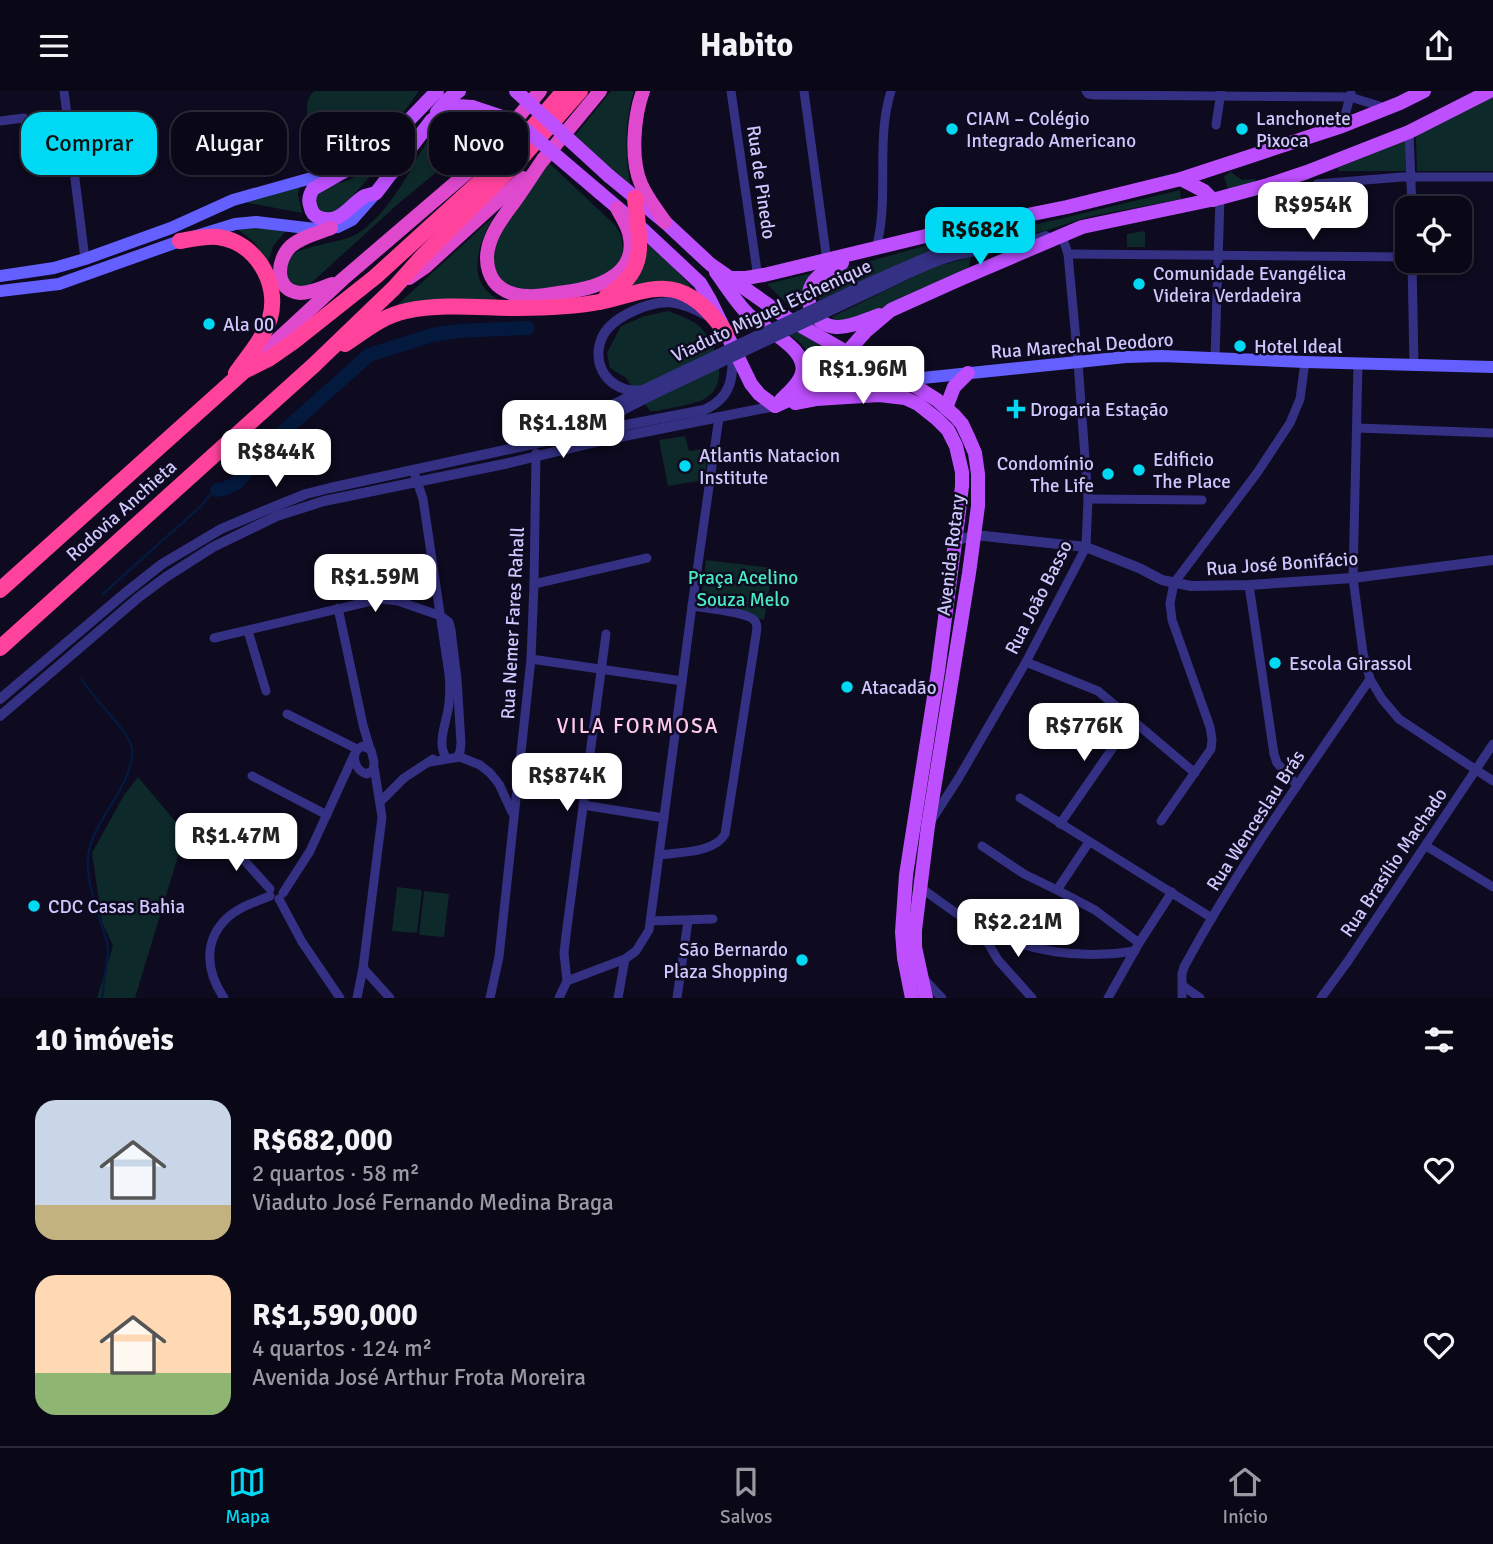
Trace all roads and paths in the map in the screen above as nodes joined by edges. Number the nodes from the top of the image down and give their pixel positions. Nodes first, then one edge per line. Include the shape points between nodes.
1 (64, 91) edge
2 (437, 91) edge
3 (459, 91) edge
4 (516, 91) edge
5 (540, 91) edge
6 (564, 91) edge
7 (580, 91) edge
8 (600, 91) edge
9 (643, 91) edge
10 (731, 91) edge
11 (804, 91) edge
12 (891, 91) edge
13 (1424, 91) edge
14 (1490, 91) edge
15 (1087, 92) edge
16 (1221, 93) edge
17 (1351, 94) edge
18 (1386, 108) junction
19 (437, 112) edge
20 (442, 112) edge
21 (487, 112) edge
22 (415, 114) edge
23 (21, 118) edge
24 (0, 121) edge
25 (429, 124) edge
26 (1216, 125) dead end
27 (1342, 126) junction
28 (528, 132) edge
29 (1409, 132) junction
30 (544, 158) junction
31 (324, 175) edge
32 (336, 175) edge
33 (1411, 177) junction
34 (1493, 177) edge
35 (1181, 179) junction
36 (1317, 184) dead end
37 (376, 193) junction
38 (1412, 196) edge
39 (635, 198) junction
40 (1217, 203) junction
41 (1067, 207) junction
42 (617, 208) junction
43 (665, 222) junction
44 (638, 225) junction
45 (1082, 227) junction
46 (331, 228) junction
47 (1058, 237) junction
48 (180, 241) junction
49 (876, 249) junction
50 (1068, 254) junction
51 (1219, 256) junction
52 (1395, 257) edge
53 (86, 259) junction
54 (827, 261) junction
55 (710, 264) junction
56 (1412, 273) edge
57 (764, 275) junction
58 (0, 276) edge
59 (730, 278) junction
60 (343, 279) junction
61 (874, 285) junction
62 (394, 288) junction
63 (0, 291) edge
64 (599, 302) junction
65 (891, 310) junction
66 (721, 326) junction
67 (733, 348) junction
68 (847, 352) junction
69 (1215, 358) junction
70 (1078, 362) junction
71 (1305, 362) junction
72 (1358, 363) junction
73 (314, 365) junction
74 (1415, 366) junction
75 (1493, 367) edge
76 (244, 371) junction
77 (968, 373) junction
78 (903, 380) junction
79 (223, 390) junction
80 (648, 391) junction
81 (816, 399) junction
82 (775, 406) junction
83 (946, 408) junction
84 (719, 417) junction
85 (1357, 428) junction
86 (1493, 433) edge
87 (574, 435) junction
88 (536, 444) junction
89 (536, 457) junction
90 (415, 476) junction
91 (1087, 499) junction
92 (1202, 500) dead end
93 (975, 535) junction
94 (955, 541) junction
95 (1086, 548) junction
96 (646, 558) dead end
97 (1493, 560) edge
98 (1353, 577) junction
99 (1174, 583) junction
100 (534, 584) junction
101 (1250, 585) junction
102 (0, 590) edge
103 (413, 606) junction
104 (692, 606) junction
105 (338, 608) junction
106 (441, 616) junction
107 (443, 629) junction
108 (248, 631) junction
109 (606, 635) dead end
110 (214, 638) dead end
111 (0, 648) edge
112 (531, 659) junction
113 (1026, 662) junction
114 (601, 669) junction
115 (1370, 680) junction
116 (682, 681) junction
117 (266, 691) dead end
118 (0, 699) edge
119 (287, 714) dead end
120 (0, 716) edge
121 (1132, 720) junction
122 (363, 725) junction
123 (1493, 744) edge
124 (370, 749) junction
125 (357, 751) junction
126 (449, 755) junction
127 (374, 768) junction
128 (1476, 769) junction
129 (1195, 772) junction
130 (364, 774) junction
131 (252, 776) dead end
132 (495, 778) junction
133 (517, 778) junction
134 (343, 781) junction
135 (1493, 781) edge
136 (1297, 785) junction
137 (379, 796) junction
138 (1020, 798) dead end
139 (583, 805) junction
140 (327, 815) junction
141 (664, 818) junction
142 (513, 819) junction
143 (1161, 821) dead end
144 (1060, 824) junction
145 (928, 826) junction
146 (217, 840) dead end
147 (1089, 842) junction
148 (982, 846) dead end
149 (1426, 846) junction
150 (660, 855) junction
151 (1493, 887) edge
152 (920, 888) junction
153 (1057, 890) junction
154 (1172, 892) junction
155 (276, 893) junction
156 (1212, 918) junction
157 (713, 919) dead end
158 (651, 921) junction
159 (688, 921) junction
160 (978, 926) junction
161 (1137, 947) junction
162 (625, 959) junction
163 (363, 968) junction
164 (921, 976) junction
165 (567, 981) junction
166 (1183, 986) junction
167 (224, 998) edge
168 (340, 998) edge
169 (356, 998) edge
170 (390, 998) edge
171 (490, 998) edge
172 (559, 998) edge
173 (618, 998) edge
174 (677, 998) edge
175 (912, 998) edge
176 (926, 998) edge
177 (942, 998) edge
178 (1032, 998) edge
179 (1108, 998) edge
180 (1182, 998) edge
181 (1200, 998) edge
182 (1321, 998) edge

1 - 53 street
2 - 22 main road
3 - 19 main road
4 - 39 main road, Avenida Rotary, bridge
5 - 60 highway, Rodovia Anchieta via 482,159
6 - 76 highway, Rodovia Anchieta via 508,157 375,277 270,358
7 - 62 highway, Rodovia Anchieta
8 - 30 highway, Rodovia Anchieta
9 - 43 highway via 635,132 637,170
10 - 57 street, Rua de Pinedo via 757,271
11 - 54 street
12 - 49 street
13 - 18 main road
14 - 29 main road
15 - 16 street
16 - 17 street
16 - 26 street
17 - 18 street
17 - 27 street
18 - 27 main road
20 - 21 main road, bridge via 461,106
23 - 24 street
25 - 37 main road
27 - 35 main road
28 - 42 main road, bridge
29 - 33 street
29 - 40 main road
30 - 42 highway via 491,237 487,260 499,287 533,296 577,291 609,279 622,269 630,253 628,230
30 - 62 highway, Rodovia Anchieta via 425,267
31 - 53 main road via 233,200
32 - 37 main road via 311,191 314,215 336,218
33 - 34 street
33 - 36 street
33 - 38 street
35 - 40 main road
35 - 41 main road
37 - 46 main road via 349,222
39 - 43 main road, Avenida Rotary
39 - 44 highway
40 - 45 main road
40 - 51 street
41 - 49 main road
41 - 61 street, Viaduto Miguel Etchenique via 955,245
42 - 44 main road
43 - 55 main road, Avenida Rotary
44 - 64 highway via 639,257 633,272
44 - 66 main road via 699,283
45 - 47 main road
45 - 61 street, Viaduto Miguel Etchenique via 961,254
46 - 48 main road via 245,223
46 - 60 highway via 291,246 281,260 280,275 287,288 299,293
47 - 50 street, Rua João Basso
47 - 65 main road
48 - 63 main road via 59,284
48 - 79 highway via 217,237 234,242 255,258 268,279 272,303 265,330
49 - 54 main road
49 - 65 main road via 826,270 812,283 809,304 818,319 834,327
50 - 51 street
50 - 70 street, Rua João Basso
51 - 52 street
51 - 69 street
53 - 58 main road
54 - 57 main road
55 - 59 main road, Avenida Rotary
55 - 82 main road via 743,309 802,360 799,380
56 - 74 street
57 - 59 main road
59 - 68 main road, Avenida Rotary
60 - 76 highway, Rodovia Anchieta
61 - 80 street, Viaduto Miguel Etchenique, bridge
62 - 73 highway, Rodovia Anchieta
64 - 66 highway via 649,291 678,291 699,302
64 - 73 highway via 404,311 377,322
65 - 68 main road
66 - 67 main road
66 - 80 street via 676,303 660,303 611,326 599,350 605,376 621,389
67 - 82 main road via 751,384
67 - 87 street via 730,384 712,406
68 - 78 main road, Avenida Rotary
68 - 82 main road via 816,385
69 - 70 main road, Rua Marechal Deodoro via 1150,356
69 - 71 main road, Rua Marechal Deodoro
70 - 77 main road, Rua Marechal Deodoro
70 - 91 street, Rua João Basso
71 - 72 main road, Rua Marechal Deodoro
71 - 99 street via 1300,399 1290,423
72 - 74 main road, Rua Marechal Deodoro
72 - 85 street
73 - 111 highway, Rodovia Anchieta
74 - 75 main road, Rua Marechal Deodoro
76 - 79 highway, Rodovia Anchieta
77 - 78 main road, Rua Marechal Deodoro
77 - 83 main road via 954,387
78 - 81 main road, Rua Marechal Deodoro
78 - 83 main road, Avenida Rotary
79 - 102 highway, Rodovia Anchieta
80 - 87 street, Viaduto Miguel Etchenique
80 - 88 street, Viaduto Miguel Etchenique
81 - 82 main road, Rua Marechal Deodoro
81 - 94 main road, Avenida Rotary via 905,398 948,430 962,472
82 - 84 street, Rua Marechal Deodoro
83 - 93 main road, Avenida Rotary via 962,424 975,453
84 - 89 street, Rua Marechal Deodoro
84 - 104 street
85 - 86 street
85 - 98 street
87 - 88 street
87 - 89 street
88 - 89 street, Rua Nemer Fares Rahall
88 - 90 street
89 - 90 street, Rua Marechal Deodoro
89 - 100 street, Rua Nemer Fares Rahall
90 - 106 street via 423,499
90 - 118 street via 306,495 220,529 162,564
90 - 120 street via 304,506 213,547 139,597
91 - 92 street
91 - 95 street, Rua João Basso
93 - 94 street, Rua José Bonifácio
93 - 95 street, Rua José Bonifácio
93 - 145 main road, Avenida Rotary
94 - 175 main road, Avenida Rotary via 906,875 902,932
95 - 99 street, Rua José Bonifácio
95 - 113 street, Rua João Basso
96 - 100 street
97 - 98 street, Rua José Bonifácio
98 - 101 street, Rua José Bonifácio
98 - 115 street
99 - 101 street, Rua José Bonifácio
99 - 129 street via 1172,620 1212,739 1211,749
100 - 112 street, Rua Nemer Fares Rahall
101 - 136 street via 1274,754
103 - 105 street via 386,598
103 - 106 street
103 - 107 street
104 - 116 street
104 - 150 street via 746,615 755,621 756,635 725,834 707,848
105 - 108 street
105 - 122 street
106 - 107 street
106 - 126 street via 450,626 461,748
107 - 126 street via 450,692
108 - 110 street
108 - 117 street
109 - 114 street
112 - 114 street
112 - 133 street, Rua Nemer Fares Rahall
113 - 121 street via 1098,691
113 - 145 street, Rua João Basso
114 - 116 street
114 - 139 street
115 - 128 street via 1399,719
115 - 136 street, Rua Wenceslau Brás
116 - 141 street
119 - 125 street
121 - 129 street
121 - 144 street
122 - 124 street
122 - 125 street
123 - 128 street, Rua Brasílio Machado
124 - 125 street via 363,746
124 - 127 street
125 - 130 street via 356,765
125 - 134 street
126 - 132 street via 480,765
126 - 137 street via 430,762
127 - 130 street
127 - 137 street
128 - 135 street
128 - 149 street, Rua Brasílio Machado
129 - 143 street
130 - 134 street
130 - 137 street
131 - 140 street
132 - 133 street via 509,782
132 - 142 street
133 - 142 street, Rua Nemer Fares Rahall
134 - 140 street
136 - 156 street, Rua Wenceslau Brás
137 - 163 street via 381,827
138 - 144 street
139 - 141 street
139 - 165 street via 564,953
140 - 155 street via 310,851
141 - 150 street
142 - 171 street, Rua Nemer Fares Rahall via 499,957
144 - 147 street
145 - 152 main road, Avenida Rotary
146 - 155 street
147 - 153 street
147 - 154 street
148 - 153 street
149 - 151 street
149 - 182 street, Rua Brasílio Machado
150 - 158 street
152 - 160 street
152 - 164 main road, Avenida Rotary via 915,947
153 - 161 street via 1095,910
154 - 156 street
154 - 161 street
155 - 167 street via 232,914 214,937 210,970
155 - 168 street
156 - 166 street, Rua Wenceslau Brás via 1184,967
157 - 159 street
158 - 159 street
158 - 162 street via 643,941
159 - 174 street
160 - 161 street via 1050,951 1098,955
160 - 178 street via 998,960
161 - 179 street
162 - 165 street
162 - 173 street
163 - 169 street
163 - 170 street
164 - 176 main road, Avenida Rotary
164 - 177 street
165 - 172 street
166 - 180 street, Rua Wenceslau Brás
166 - 181 street

